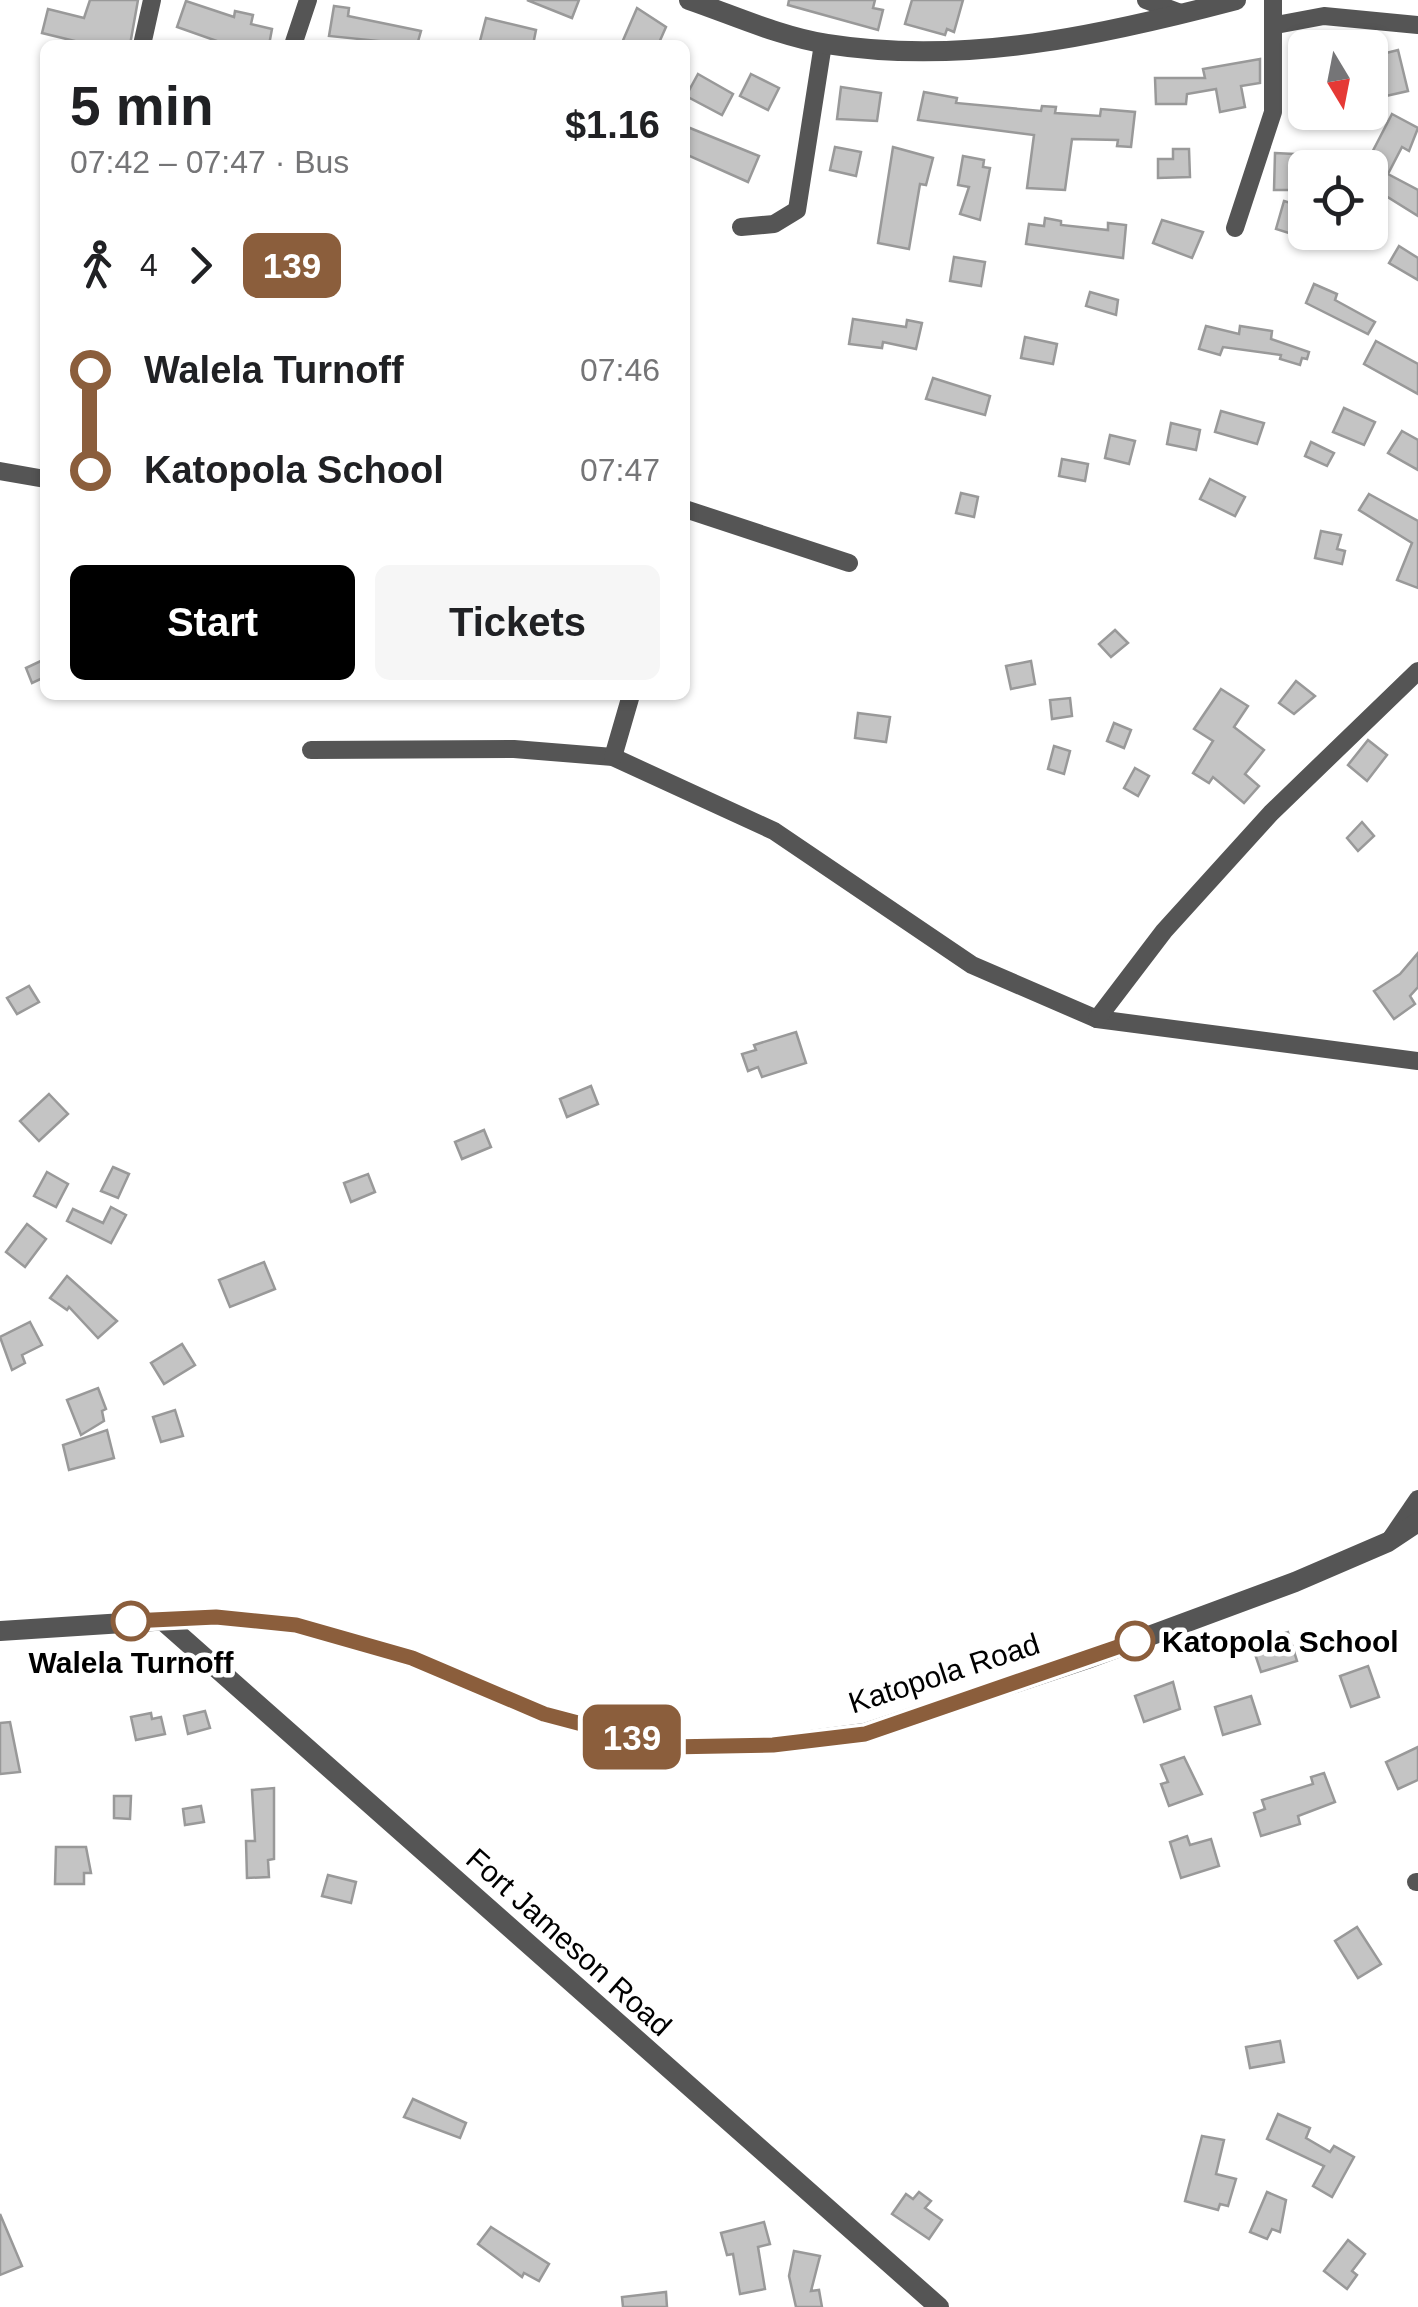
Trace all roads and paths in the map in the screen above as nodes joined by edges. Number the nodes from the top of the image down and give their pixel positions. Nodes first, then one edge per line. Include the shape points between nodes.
1 (152, 0) edge
2 (308, 0) edge
3 (688, 0) edge
4 (1146, 0) edge
5 (1236, 0) edge
6 (1273, 0) edge
7 (1184, 14) junction
8 (1418, 24) edge
9 (1276, 26) junction
10 (143, 40) edge
11 (294, 40) edge
12 (823, 44) junction
13 (741, 227) dead end
14 (1235, 228) dead end
15 (0, 471) edge
16 (40, 477) edge
17 (690, 511) edge
18 (849, 563) dead end
19 (1418, 671) edge
20 (630, 700) edge
21 (311, 750) dead end
22 (613, 756) junction
23 (1097, 1019) junction
24 (1418, 1060) edge
25 (1418, 1499) edge
26 (1418, 1522) edge
27 (1388, 1542) junction
28 (162, 1619) junction
29 (0, 1630) edge
30 (939, 2307) edge

1 - 10 street
2 - 11 street
3 - 12 street
4 - 7 street
5 - 7 street
6 - 9 street
7 - 12 street via 972,50
8 - 9 street via 1340,16
9 - 14 street via 1273,112
12 - 13 street via 797,210 774,224
15 - 16 street
17 - 18 street
19 - 23 street via 1271,814 1164,932
20 - 22 street
21 - 22 street via 514,749
22 - 23 street via 774,831 972,964
23 - 24 street
25 - 27 street
26 - 27 street, Katopola Road
27 - 28 street, Katopola Road via 1086,1659 865,1734 773,1745 669,1747 544,1714 412,1658 296,1625
28 - 29 street, Katopola Road
28 - 30 street, Fort Jameson Road

